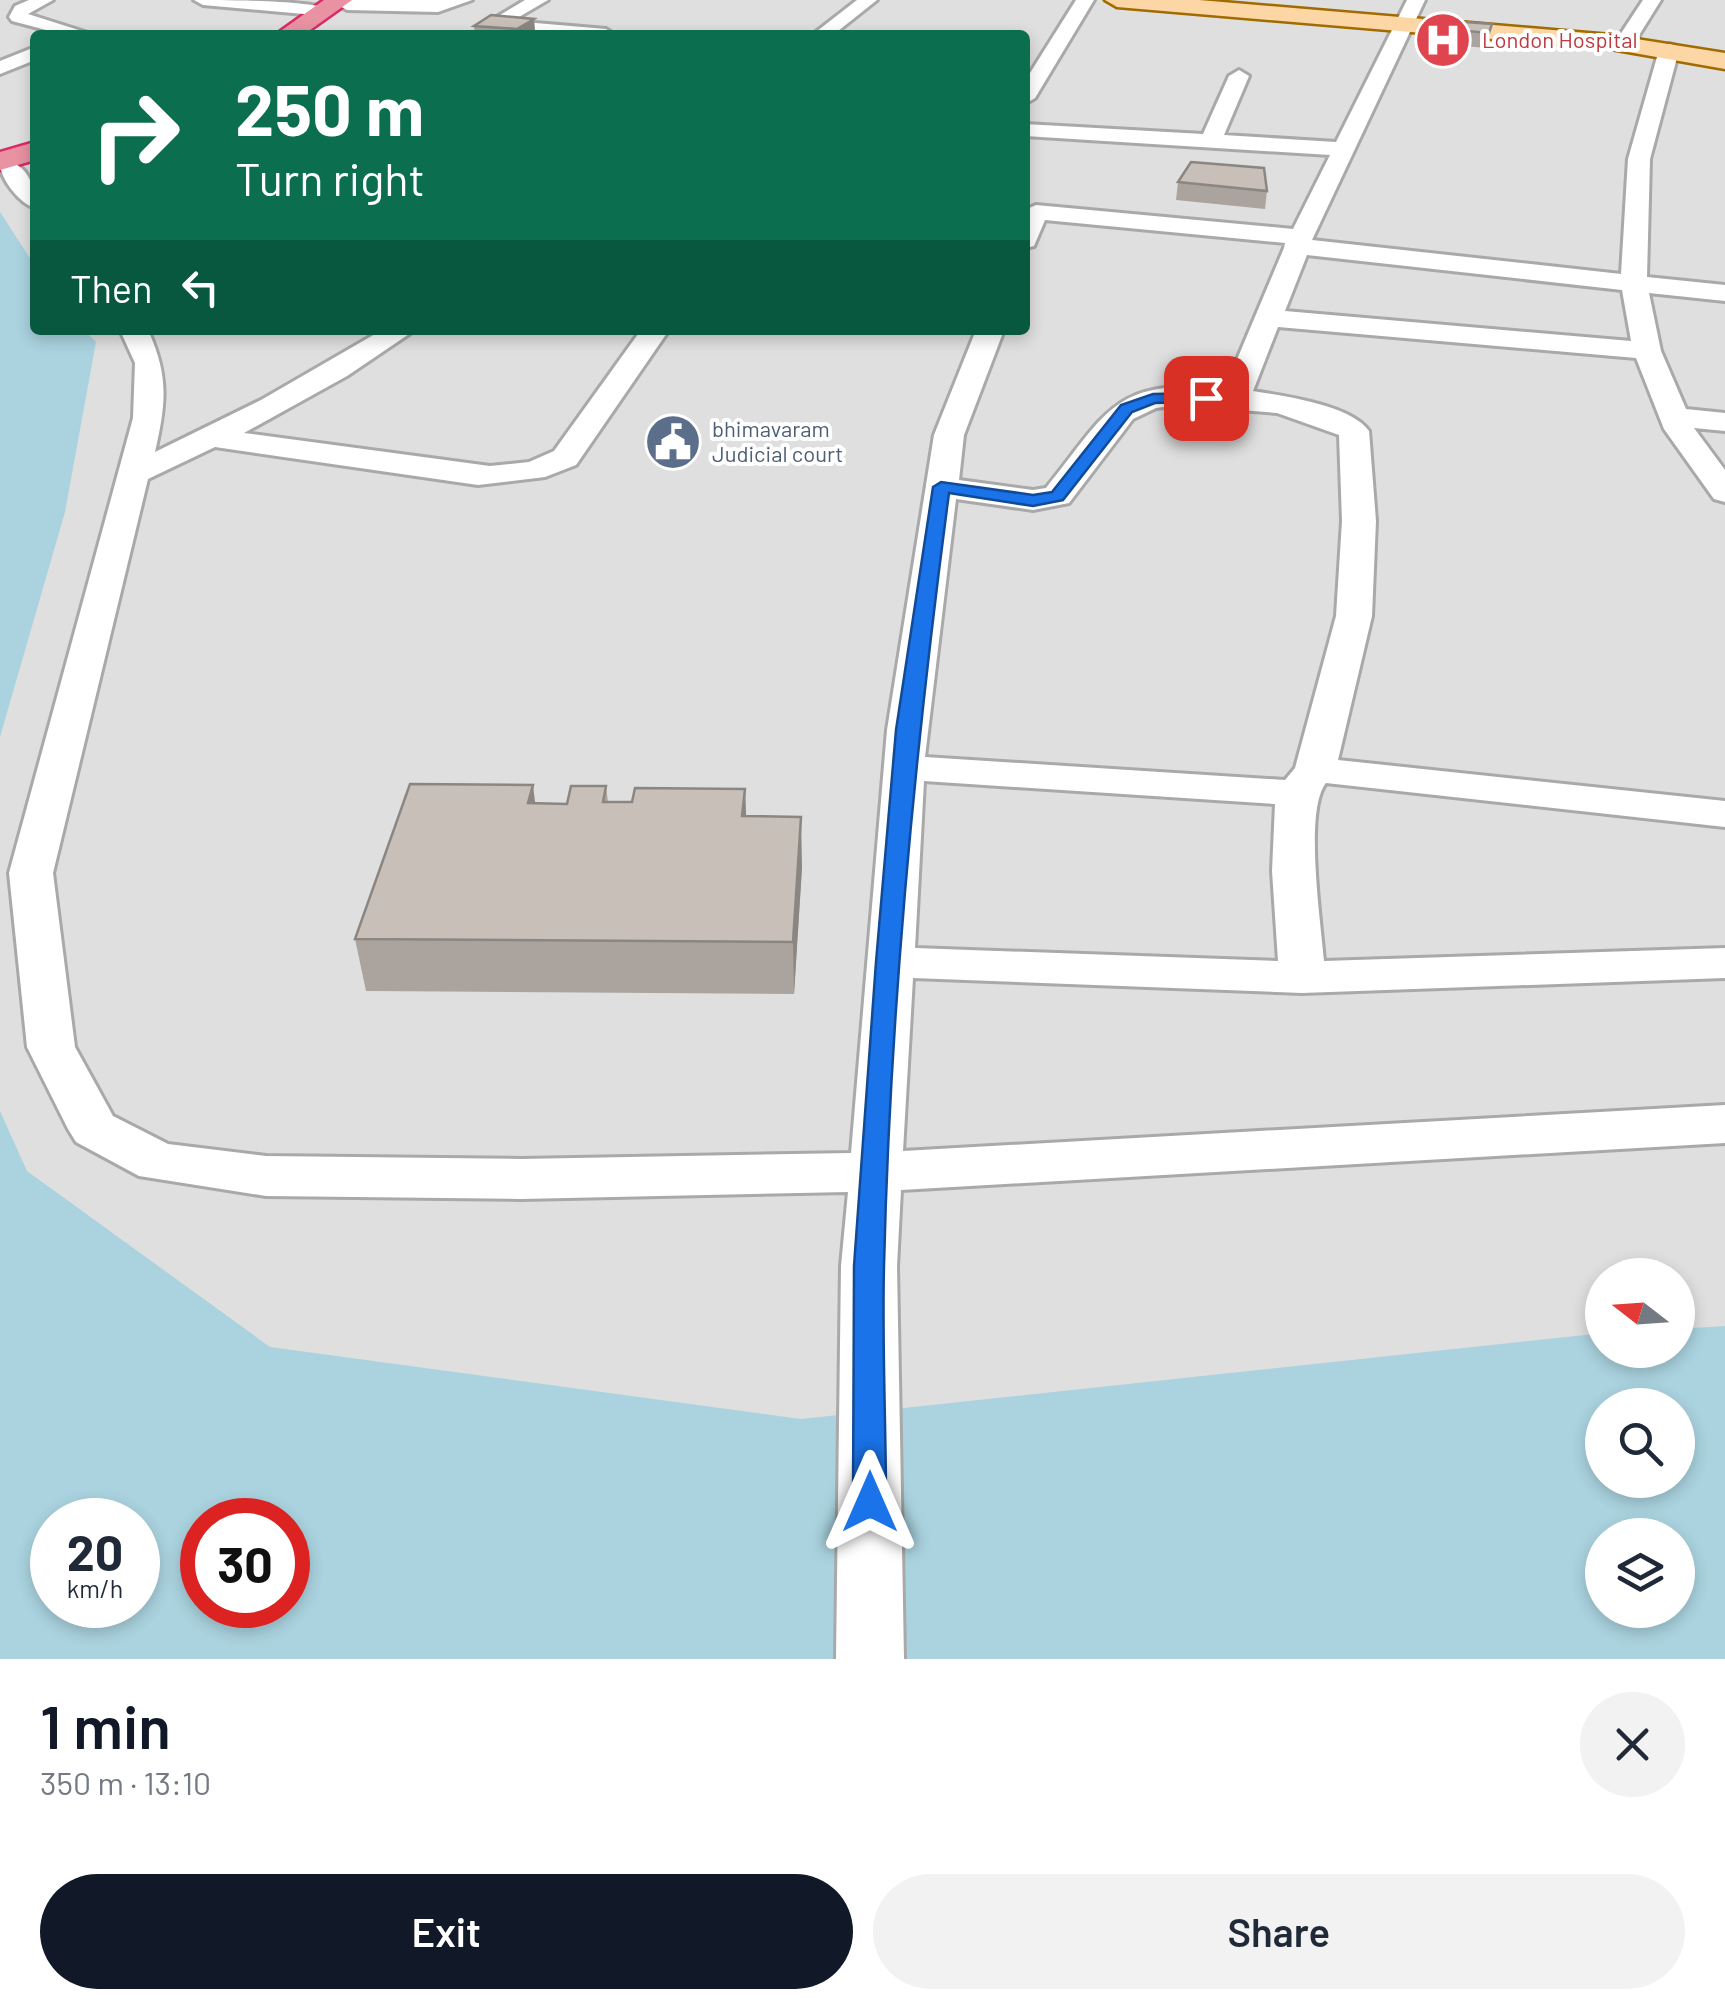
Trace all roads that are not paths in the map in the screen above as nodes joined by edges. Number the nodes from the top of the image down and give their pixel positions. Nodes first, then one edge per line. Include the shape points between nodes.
1 (44, 0) edge
2 (202, 0) edge
3 (463, 0) edge
4 (539, 0) edge
5 (868, 0) edge
6 (1085, 0) edge
7 (1118, 0) edge
8 (1416, 0) edge
9 (1652, 0) edge
10 (341, 4) edge
11 (1238, 5) edge
12 (1407, 24) junction
13 (262, 28) dead end
14 (73, 30) edge
15 (273, 30) edge
16 (301, 30) edge
17 (526, 30) edge
18 (828, 30) edge
19 (1624, 44) junction
20 (1669, 50) junction
21 (30, 56) edge
22 (1030, 56) edge
23 (1050, 58) junction
24 (1725, 60) edge
25 (0, 68) edge
26 (1239, 76) dead end
27 (1030, 90) edge
28 (1030, 130) edge
29 (1211, 141) junction
30 (1346, 149) junction
31 (12, 161) edge
32 (30, 192) edge
33 (1031, 212) edge
34 (1298, 242) junction
35 (1634, 282) junction
36 (1725, 293) edge
37 (1267, 318) junction
38 (136, 335) edge
39 (393, 335) edge
40 (651, 335) edge
41 (988, 335) edge
42 (1647, 351) junction
43 (1236, 398) junction
44 (1674, 416) junction
45 (1725, 422) edge
46 (214, 438) junction
47 (136, 473) junction
48 (941, 487) junction
49 (1725, 492) edge
50 (904, 768) junction
51 (1306, 782) junction
52 (1725, 814) edge
53 (888, 962) junction
54 (1725, 963) edge
55 (1302, 978) junction
56 (1725, 1124) edge
57 (875, 1172) junction
58 (870, 1659) edge

1 - 14 street via 18,17
2 - 10 street
3 - 10 street via 438,7
4 - 17 street via 499,24
5 - 18 street
6 - 23 street
7 - 11 main road
8 - 12 street
9 - 19 street
10 - 16 highway
11 - 12 main road
12 - 19 main road
12 - 30 street
13 - 15 street
19 - 20 main road
20 - 24 main road
20 - 35 street via 1639,159
21 - 25 street
22 - 23 street
23 - 27 street
26 - 29 street
28 - 29 street
29 - 30 street
30 - 34 street
31 - 32 street
33 - 34 street
34 - 35 street
34 - 37 street
35 - 36 street
35 - 42 street
37 - 42 street
37 - 43 street
38 - 47 street via 149,363 148,418
39 - 46 street
40 - 46 street via 565,458 550,468 478,475
41 - 48 street via 949,435
42 - 44 street
43 - 48 street via 1153,398 1127,408 1057,496 1033,500
43 - 51 street via 1305,409 1354,431 1360,521 1354,616
44 - 45 street
44 - 49 street
46 - 47 street
47 - 57 street via 32,873 51,1047 94,1129 158,1162 266,1176
48 - 50 street
50 - 51 street
50 - 53 street
51 - 52 street
51 - 55 street via 1294,870
53 - 55 street
53 - 57 street
54 - 55 street
56 - 57 street
57 - 58 street via 869,1266

